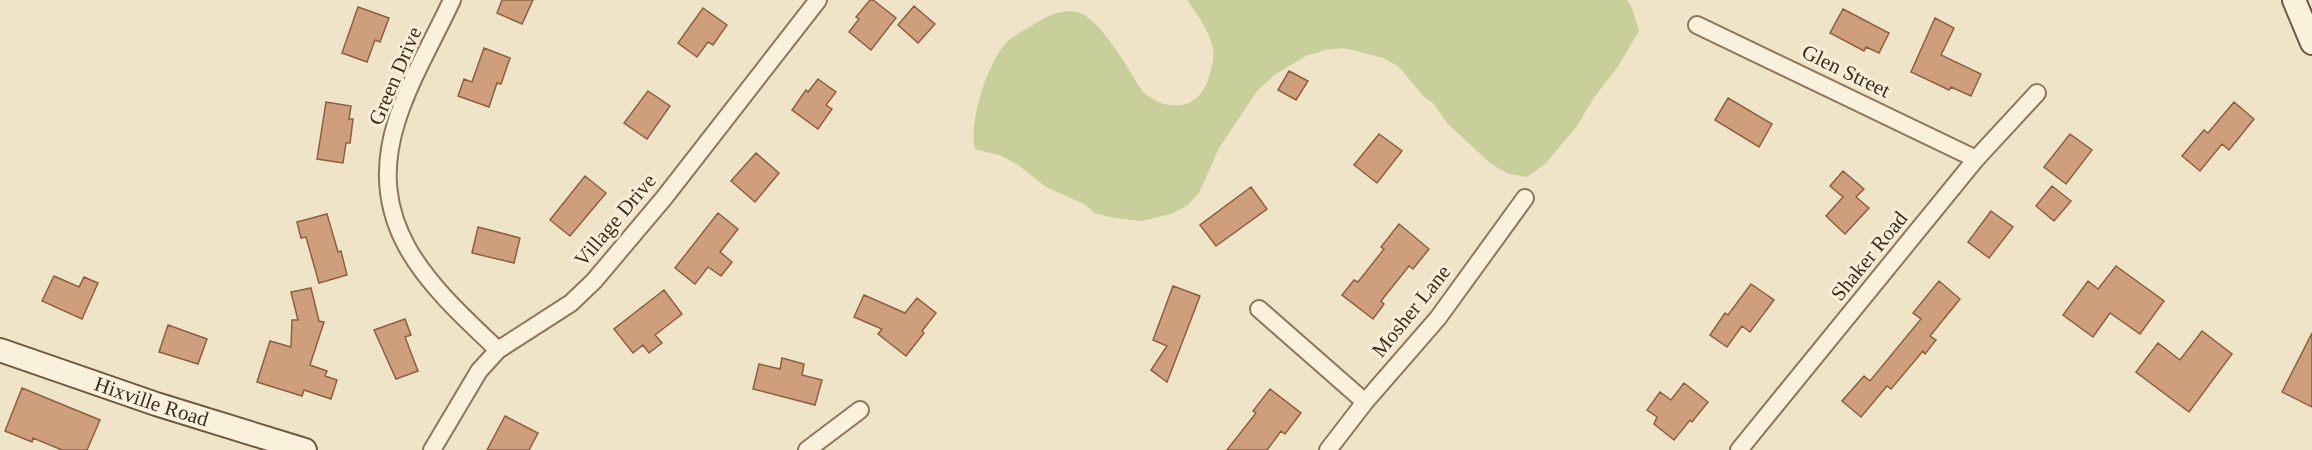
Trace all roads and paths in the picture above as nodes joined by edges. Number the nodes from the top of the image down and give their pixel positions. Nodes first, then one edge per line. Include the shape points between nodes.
1 (452, 0) edge
2 (818, 0) edge
3 (2294, 0) edge
4 (1697, 25) dead end
5 (2312, 43) edge
6 (2037, 93) dead end
7 (1976, 159) junction
8 (1525, 198) dead end
9 (1259, 309) dead end
10 (0, 350) edge
11 (498, 350) junction
12 (1365, 402) junction
13 (860, 410) dead end
14 (305, 450) edge
15 (432, 450) edge
16 (807, 450) edge
17 (1328, 450) edge
18 (1739, 450) edge

1 - 11 street, Green Drive via 396,122 388,162 390,201 401,237 423,273
2 - 11 street, Village Drive via 594,281 571,303
3 - 5 street
4 - 7 street, Glen Street
6 - 7 street, Shaker Road
7 - 18 street, Shaker Road
8 - 12 street, Mosher Lane via 1438,318
9 - 12 street
10 - 14 street, Hixville Road
11 - 15 street, Village Drive via 479,371
12 - 17 street, Mosher Lane
13 - 16 street

